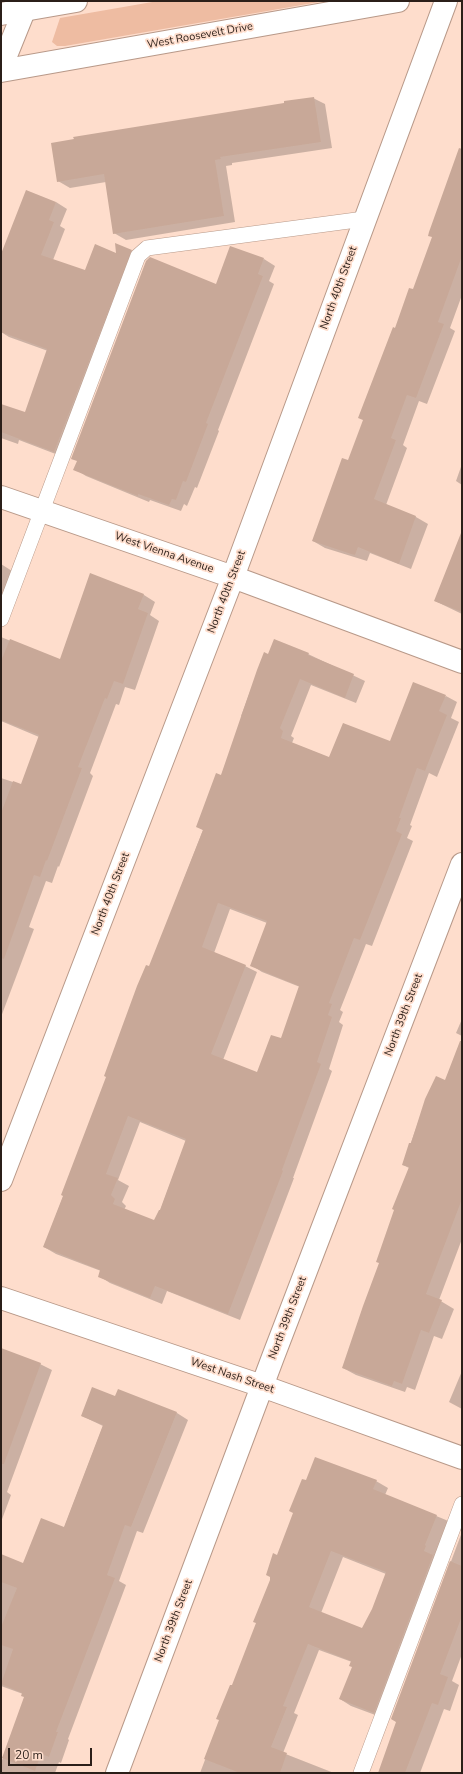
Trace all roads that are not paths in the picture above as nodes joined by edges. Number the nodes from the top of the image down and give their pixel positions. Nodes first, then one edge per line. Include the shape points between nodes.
1 (76, 1) edge
2 (398, 1) edge
3 (446, 1) edge
4 (26, 6) edge
5 (1, 14) edge
6 (1, 68) edge
7 (1, 71) edge
8 (364, 219) junction
9 (1, 497) edge
10 (42, 511) junction
11 (233, 578) junction
12 (1, 619) edge
13 (462, 662) edge
14 (462, 864) edge
15 (1, 1180) edge
16 (1, 1298) edge
17 (262, 1386) junction
18 (462, 1458) edge
19 (462, 1504) edge
20 (117, 1773) edge
21 (361, 1773) edge

1 - 4 street
2 - 7 street, West Roosevelt Drive
3 - 8 street, North 40th Street
4 - 5 street
4 - 6 street
8 - 10 lane via 147,248 138,256
8 - 11 street, North 40th Street
9 - 10 street, West Vienna Avenue
10 - 11 street, West Vienna Avenue
10 - 12 lane
11 - 13 street, West Vienna Avenue
11 - 15 street, North 40th Street
14 - 17 street, North 39th Street
16 - 17 street, West Nash Street
17 - 18 street, West Nash Street
17 - 20 street, North 39th Street
19 - 21 lane

